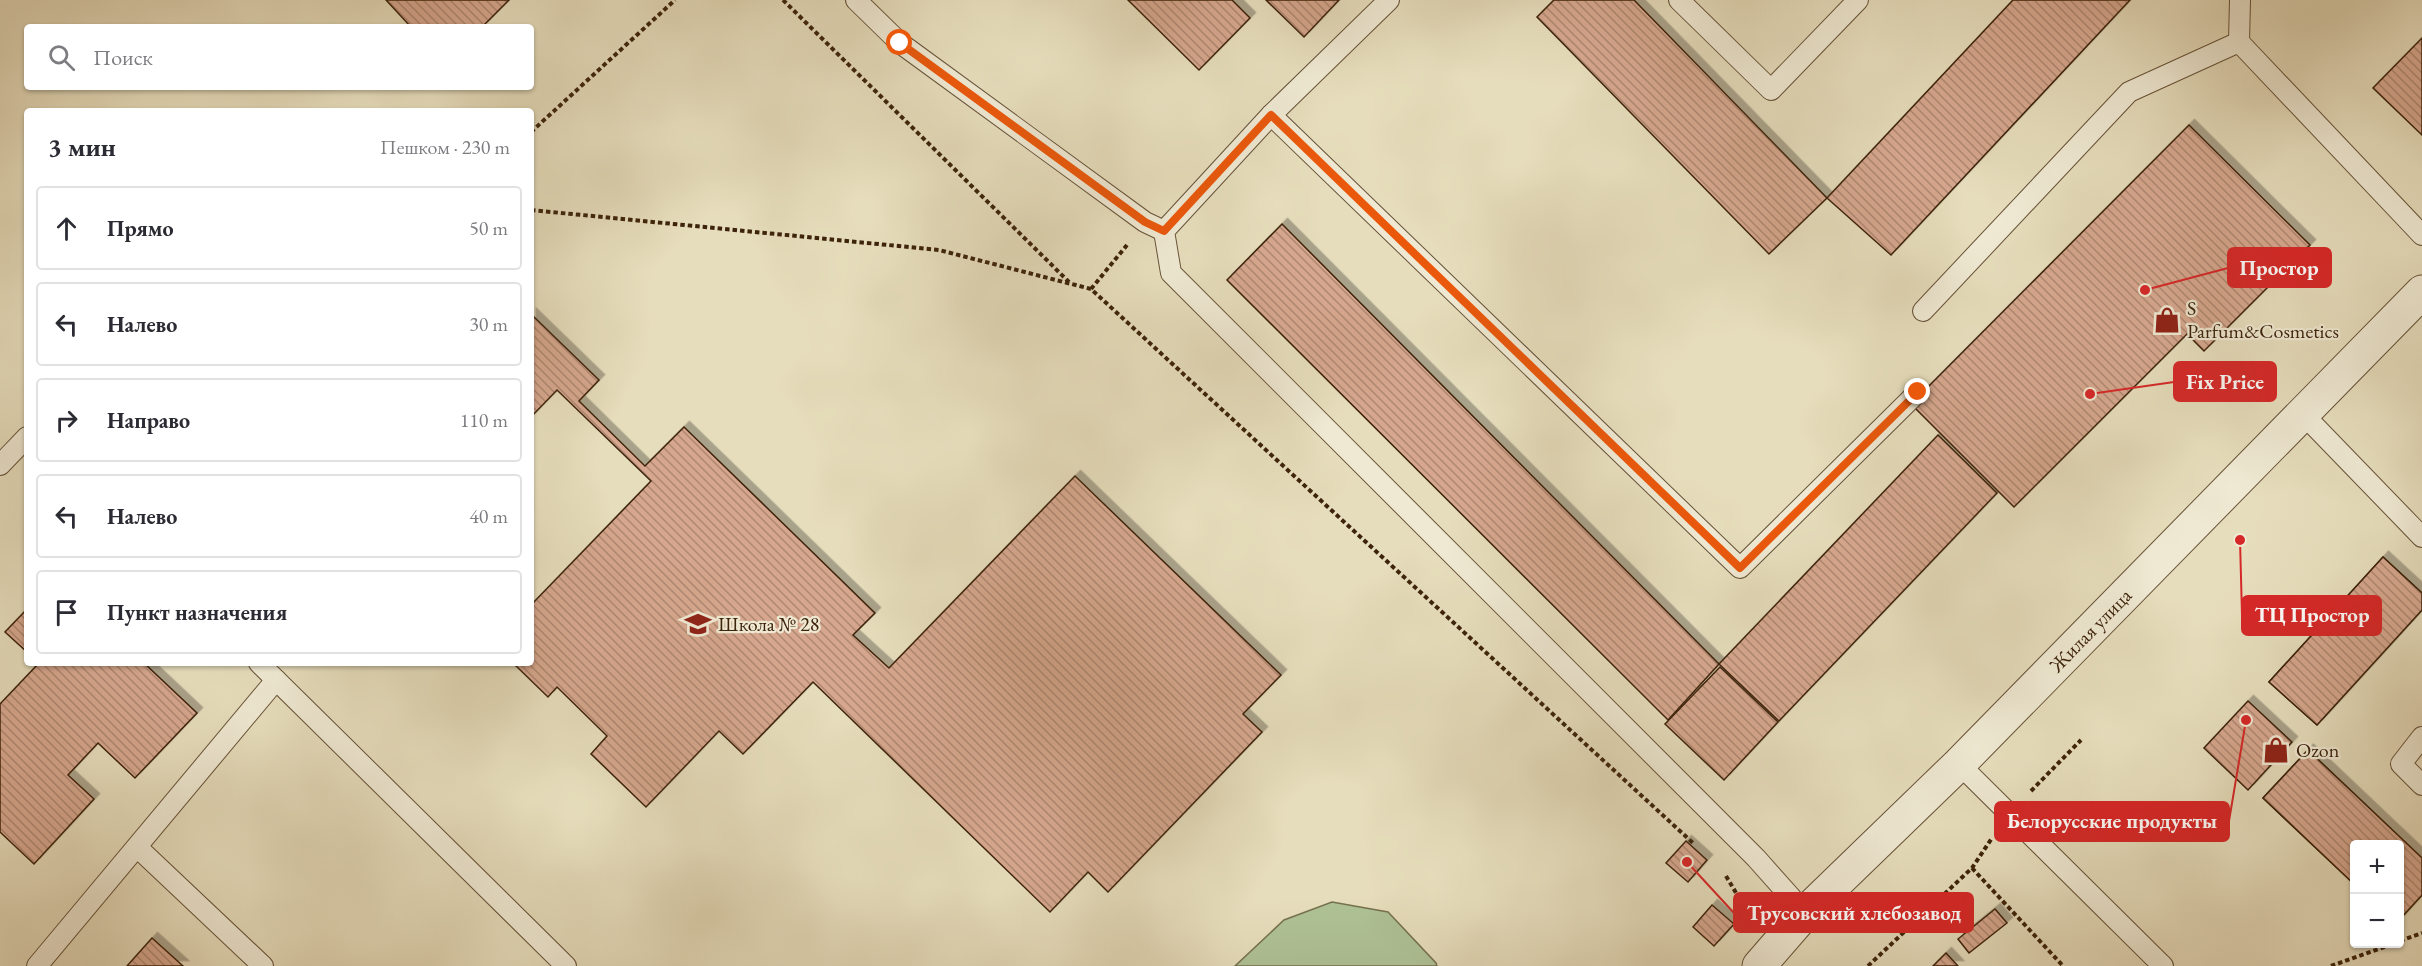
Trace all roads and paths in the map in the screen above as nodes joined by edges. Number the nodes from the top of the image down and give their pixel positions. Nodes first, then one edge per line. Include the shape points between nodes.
1 (675, 0) edge
2 (783, 0) edge
3 (856, 0) edge
4 (1389, 0) edge
5 (1679, 0) edge
6 (1858, 0) edge
7 (2240, 0) edge
8 (2239, 42) junction
9 (1271, 115) junction
10 (534, 129) edge
11 (534, 210) edge
12 (1164, 231) junction
13 (2422, 235) edge
14 (1070, 283) junction
15 (2422, 292) edge
16 (1923, 311) dead end
17 (1918, 392) dead end
18 (2302, 413) junction
19 (24, 439) edge
20 (0, 465) edge
21 (2422, 537) edge
22 (262, 666) edge
23 (276, 680) junction
24 (2422, 737) edge
25 (2081, 740) dead end
26 (1959, 764) junction
27 (2422, 785) edge
28 (2008, 814) junction
29 (136, 847) junction
30 (1698, 848) dead end
31 (1971, 868) junction
32 (1804, 913) junction
33 (2422, 933) edge
34 (2404, 940) edge
35 (2382, 948) edge
36 (37, 966) edge
37 (263, 966) edge
38 (566, 966) edge
39 (1759, 966) edge
40 (1868, 966) edge
41 (2063, 966) edge
42 (2163, 966) edge
43 (2331, 966) edge

1 - 10 path
2 - 14 path
3 - 12 lane via 900,43 1145,222
4 - 9 lane
5 - 6 lane via 1772,90
7 - 8 lane
8 - 13 lane
8 - 16 lane via 2129,92
9 - 12 lane
9 - 17 lane via 1740,568
11 - 14 path via 939,250
12 - 32 lane via 1171,273 1756,858
14 - 30 path via 1091,289
15 - 18 street, Жилая улица
18 - 21 lane
18 - 26 street, Жилая улица
19 - 20 lane
22 - 23 lane
23 - 29 lane
23 - 38 lane
24 - 27 lane via 2401,764
25 - 28 path
26 - 28 lane
26 - 32 street, Жилая улица
28 - 31 path
28 - 42 lane
29 - 36 lane
29 - 37 lane
31 - 40 path
31 - 41 path
32 - 39 street, Жилая улица
33 - 34 path
35 - 43 path

